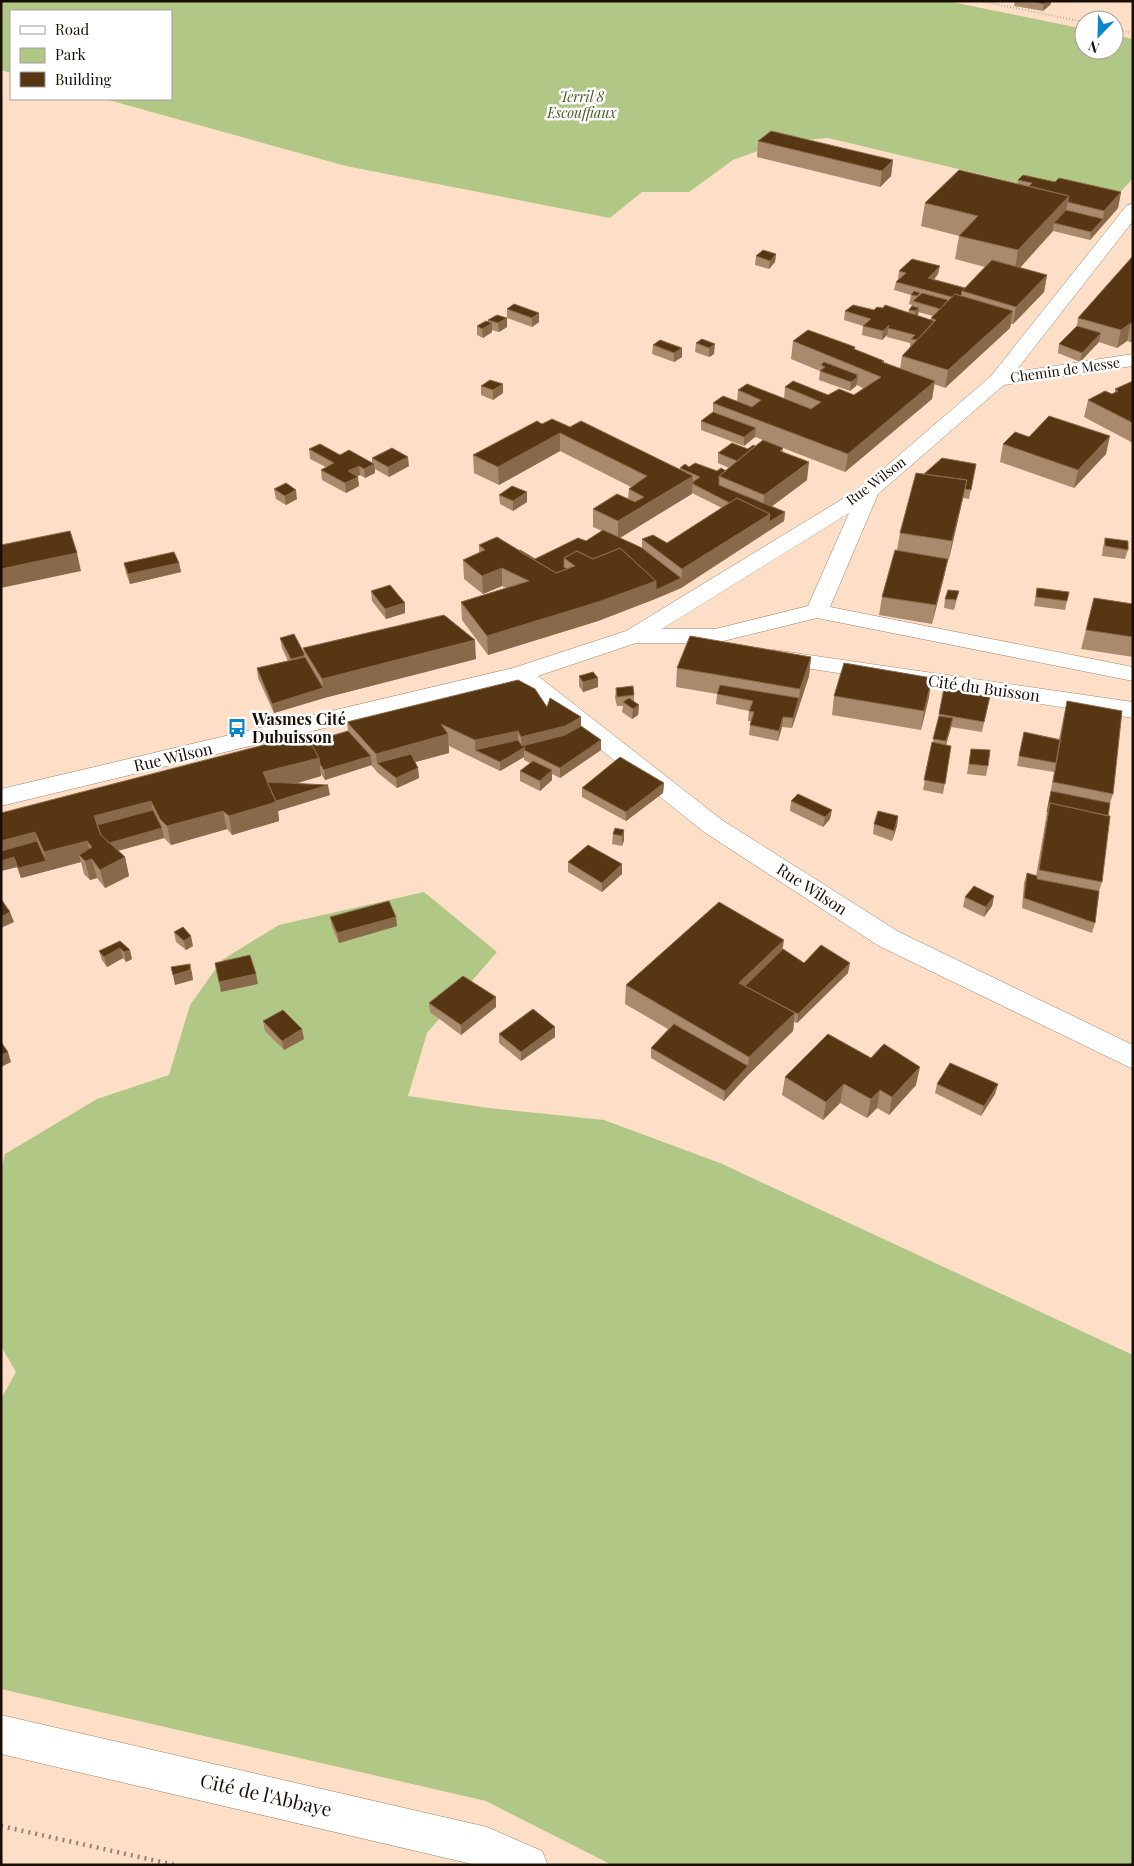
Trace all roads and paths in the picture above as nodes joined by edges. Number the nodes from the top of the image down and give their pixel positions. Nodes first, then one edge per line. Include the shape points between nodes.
1 (981, 1) edge
2 (1074, 20) edge
3 (1133, 208) edge
4 (1133, 360) edge
5 (998, 380) junction
6 (869, 491) junction
7 (818, 611) junction
8 (634, 636) junction
9 (520, 674) junction
10 (1133, 674) edge
11 (1133, 710) edge
12 (1, 798) edge
13 (1133, 1058) edge
14 (1, 1734) edge
15 (1, 1826) edge
16 (175, 1865) edge
17 (528, 1865) edge

1 - 2 path
3 - 5 street, Rue Wilson
4 - 5 street, Chemin de Messe
5 - 6 street, Rue Wilson
6 - 7 street
6 - 8 street, Rue Wilson
7 - 8 street via 715,636
7 - 10 street
8 - 9 street, Rue Wilson
8 - 11 street, Cité du Buisson
9 - 12 street, Rue Wilson
9 - 13 street, Rue Wilson via 713,826 888,939
14 - 17 street, Cité de l'Abbaye via 487,1847
15 - 16 path

